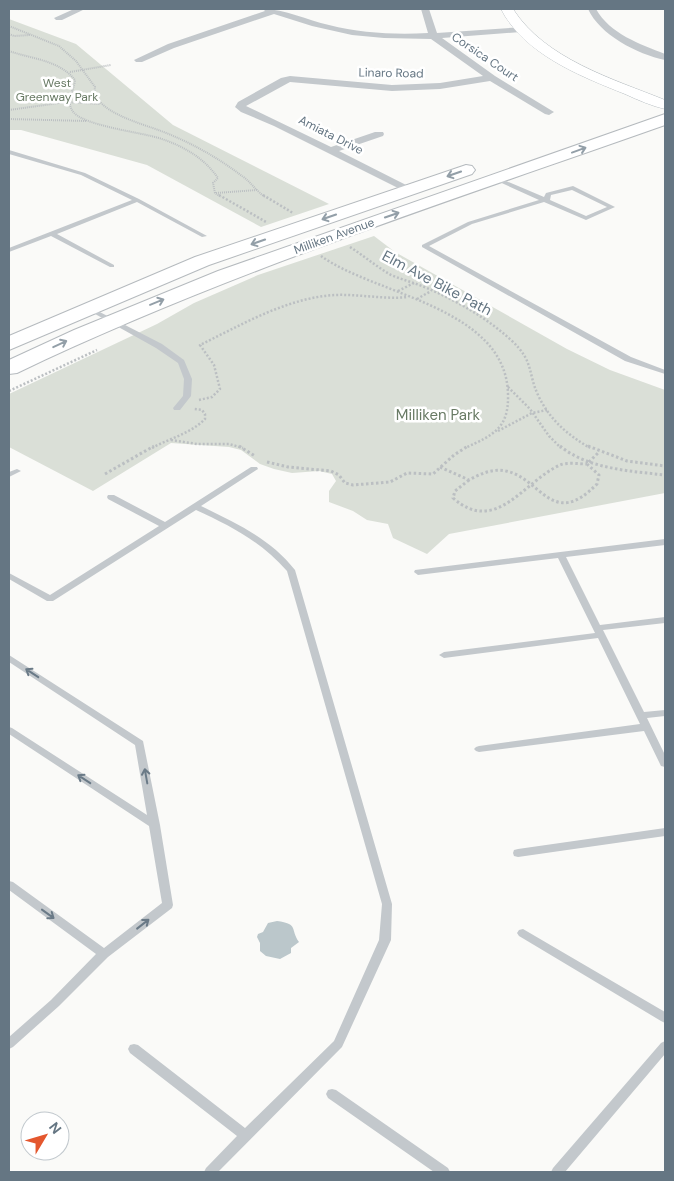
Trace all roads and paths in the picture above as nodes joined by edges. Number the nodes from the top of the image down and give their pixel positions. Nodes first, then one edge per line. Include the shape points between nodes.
1 (81, 9) edge
2 (424, 9) edge
3 (507, 9) edge
4 (592, 9) edge
5 (271, 10) edge
6 (59, 18) dead end
7 (9, 26) edge
8 (521, 29) junction
9 (9, 34) edge
10 (32, 34) junction
11 (434, 37) junction
12 (9, 51) edge
13 (665, 57) edge
14 (139, 60) dead end
15 (111, 65) dead end
16 (83, 69) junction
17 (69, 72) junction
18 (492, 78) junction
19 (70, 101) junction
20 (100, 104) junction
21 (240, 107) joint
22 (664, 108) edge
23 (9, 110) edge
24 (548, 112) dead end
25 (9, 120) edge
26 (86, 122) junction
27 (608, 122) dead end
28 (379, 134) dead end
29 (331, 150) junction
30 (9, 152) edge
31 (211, 155) junction
32 (200, 158) junction
33 (481, 165) dead end
34 (497, 179) junction
35 (257, 190) junction
36 (408, 190) junction
37 (215, 193) junction
38 (547, 199) junction
39 (137, 200) junction
40 (298, 216) dead end
41 (271, 225) dead end
42 (51, 232) junction
43 (204, 236) dead end
44 (346, 244) dead end
45 (9, 250) edge
46 (318, 254) dead end
47 (112, 266) dead end
48 (414, 283) junction
49 (431, 290) junction
50 (398, 291) junction
51 (409, 297) junction
52 (417, 299) junction
53 (90, 309) junction
54 (112, 321) junction
55 (9, 344) edge
56 (104, 347) dead end
57 (9, 368) edge
58 (665, 372) edge
59 (508, 386) junction
60 (9, 390) edge
61 (195, 401) dead end
62 (177, 408) dead end
63 (190, 408) dead end
64 (547, 410) junction
65 (532, 413) junction
66 (495, 432) junction
67 (171, 440) junction
68 (598, 452) junction
69 (258, 458) dead end
70 (266, 462) dead end
71 (587, 462) junction
72 (665, 466) edge
73 (440, 467) junction
74 (254, 469) dead end
75 (17, 471) dead end
76 (105, 474) dead end
77 (9, 475) edge
78 (665, 475) edge
79 (470, 480) junction
80 (530, 486) junction
81 (110, 497) dead end
82 (196, 507) junction
83 (166, 526) junction
84 (665, 542) edge
85 (561, 555) junction
86 (418, 572) dead end
87 (9, 576) edge
88 (665, 620) edge
89 (599, 632) junction
90 (444, 656) dead end
91 (9, 658) edge
92 (665, 713) edge
93 (641, 716) junction
94 (646, 727) junction
95 (9, 730) edge
96 (479, 749) dead end
97 (665, 764) edge
98 (154, 825) junction
99 (665, 832) edge
100 (518, 853) dead end
101 (9, 885) edge
102 (523, 933) dead end
103 (104, 954) junction
104 (665, 1018) edge
105 (9, 1044) edge
106 (665, 1046) edge
107 (134, 1049) dead end
108 (332, 1094) dead end
109 (246, 1136) junction
110 (210, 1172) edge
111 (444, 1172) edge
112 (557, 1172) edge

1 - 6 street
2 - 11 street, Corsica Court
3 - 8 street
4 - 13 street via 596,19 635,46
5 - 11 street via 308,23 363,34
5 - 14 street
7 - 10 path
8 - 11 street
8 - 22 street via 563,59
9 - 10 path
10 - 16 path via 59,46
11 - 18 street, Corsica Court
12 - 17 path
15 - 16 path
16 - 17 path
16 - 20 path via 95,87 94,93
17 - 19 path via 75,80
18 - 21 street, Linaro Road via 440,86 392,88 290,79
18 - 24 street, Corsica Court
19 - 20 path
19 - 23 path
19 - 26 path via 72,112
20 - 31 path
21 - 29 street, Amiata Drive
22 - 27 main road
34 -> 22 main road, Milliken Avenue
25 - 26 path
26 - 32 path via 166,141
28 - 29 street
29 - 36 street, Amiata Drive
30 - 39 lane via 83,174
31 - 32 path
31 - 35 path
32 - 37 path via 213,168 218,178 213,183
33 -> 36 main road, Milliken Avenue
34 - 38 lane
54 -> 34 main road, Milliken Avenue via 224,275
35 - 37 path
35 - 40 path
36 -> 53 main road, Milliken Avenue via 202,262
37 - 41 path
38 - 38 lane via 586,218 612,207 573,188 548,194
38 - 58 lane via 470,223 424,246 628,359
39 - 42 lane
39 - 43 lane
42 - 45 lane
42 - 47 lane
44 - 48 path, Elm Ave Bike Path via 388,273
46 - 50 path via 347,271
48 - 49 path, Elm Ave Bike Path
48 - 50 path
49 - 52 path
49 - 64 path, Elm Ave Bike Path via 474,313 516,344 527,357 539,397
50 - 51 path
51 - 52 path
51 - 61 path via 388,299 342,295 304,299 200,345 219,373 220,389 212,397
52 - 59 path via 468,326 483,338 498,358
53 - 54 lane
53 - 55 main road, Milliken Avenue
57 -> 54 main road, Milliken Avenue
54 - 62 lane via 159,346 181,362 188,379 187,396
56 - 60 path
59 - 65 path
59 - 66 path via 508,410
63 - 67 path via 202,410 206,420 189,433
64 - 65 path
64 - 68 path, Elm Ave Bike Path via 559,427
65 - 66 path
65 - 71 path via 552,441
66 - 73 path via 452,455
67 - 69 path via 228,444 242,447
67 - 76 path via 159,443
68 - 71 path
68 - 72 path, Elm Ave Bike Path via 618,459
70 - 73 path via 291,469 335,470 345,483 353,485 390,482 407,473 433,474
71 - 78 path
71 - 80 path via 562,464
71 - 80 path via 600,477 598,483 579,498 568,502 555,501 543,497
73 - 79 path
74 - 82 lane
75 - 77 lane
79 - 80 path via 491,471 507,472 517,475
79 - 80 path via 455,491 453,498 476,512 498,508
81 - 83 lane
82 - 83 lane
82 - 109 lane via 251,533 278,554 290,570 387,904 385,940 338,1044
83 - 87 lane via 50,599
84 - 85 lane
85 - 86 lane
85 - 89 lane
88 - 89 lane
89 - 90 lane
89 - 93 lane
98 -> 91 lane via 140,744
92 - 93 lane
93 - 94 lane
94 - 96 lane
94 - 97 lane
98 -> 95 lane
103 -> 98 lane via 168,905
99 - 100 lane
101 -> 103 lane
102 - 104 lane
103 - 105 lane
106 - 112 lane
107 - 109 lane
108 - 111 lane
109 - 110 lane

